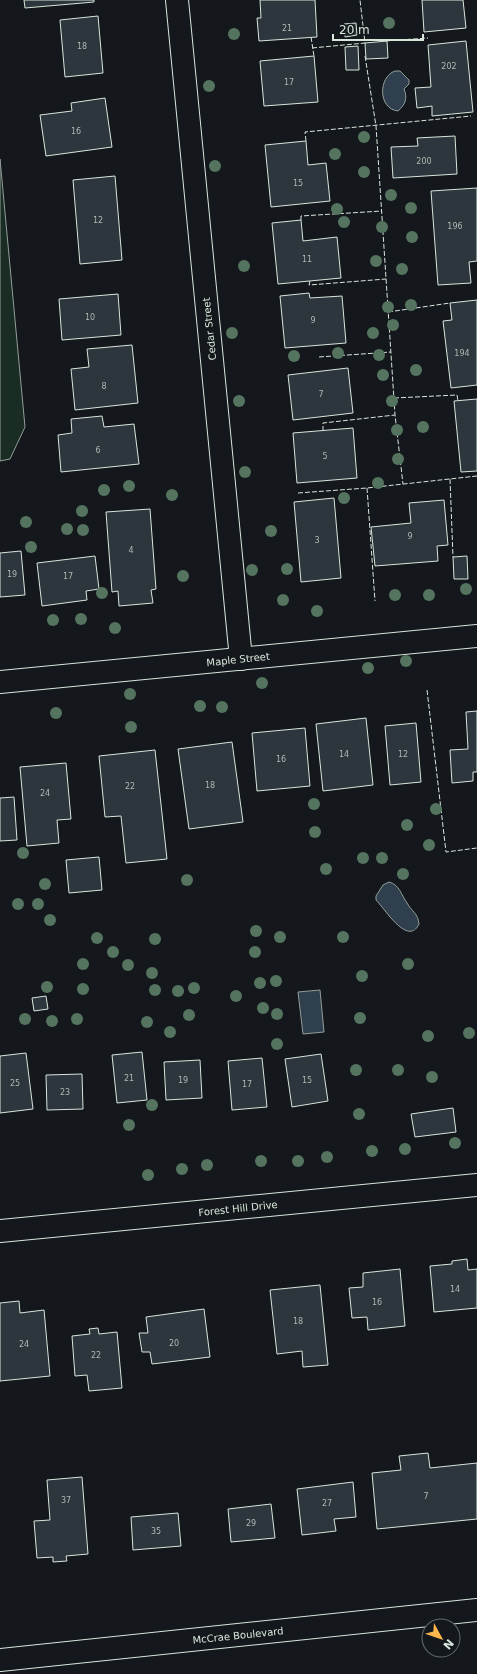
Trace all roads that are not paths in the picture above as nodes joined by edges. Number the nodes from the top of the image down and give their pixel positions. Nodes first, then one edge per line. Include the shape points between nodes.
1 (177, 0) edge
2 (477, 636) edge
3 (241, 659) junction
4 (0, 682) edge
5 (477, 1185) edge
6 (0, 1231) edge
7 (477, 1610) edge
8 (0, 1660) edge

1 - 3 street, Cedar Street
2 - 3 street, Maple Street
3 - 4 street, Maple Street
5 - 6 street, Forest Hill Drive
7 - 8 street, McCrae Boulevard

